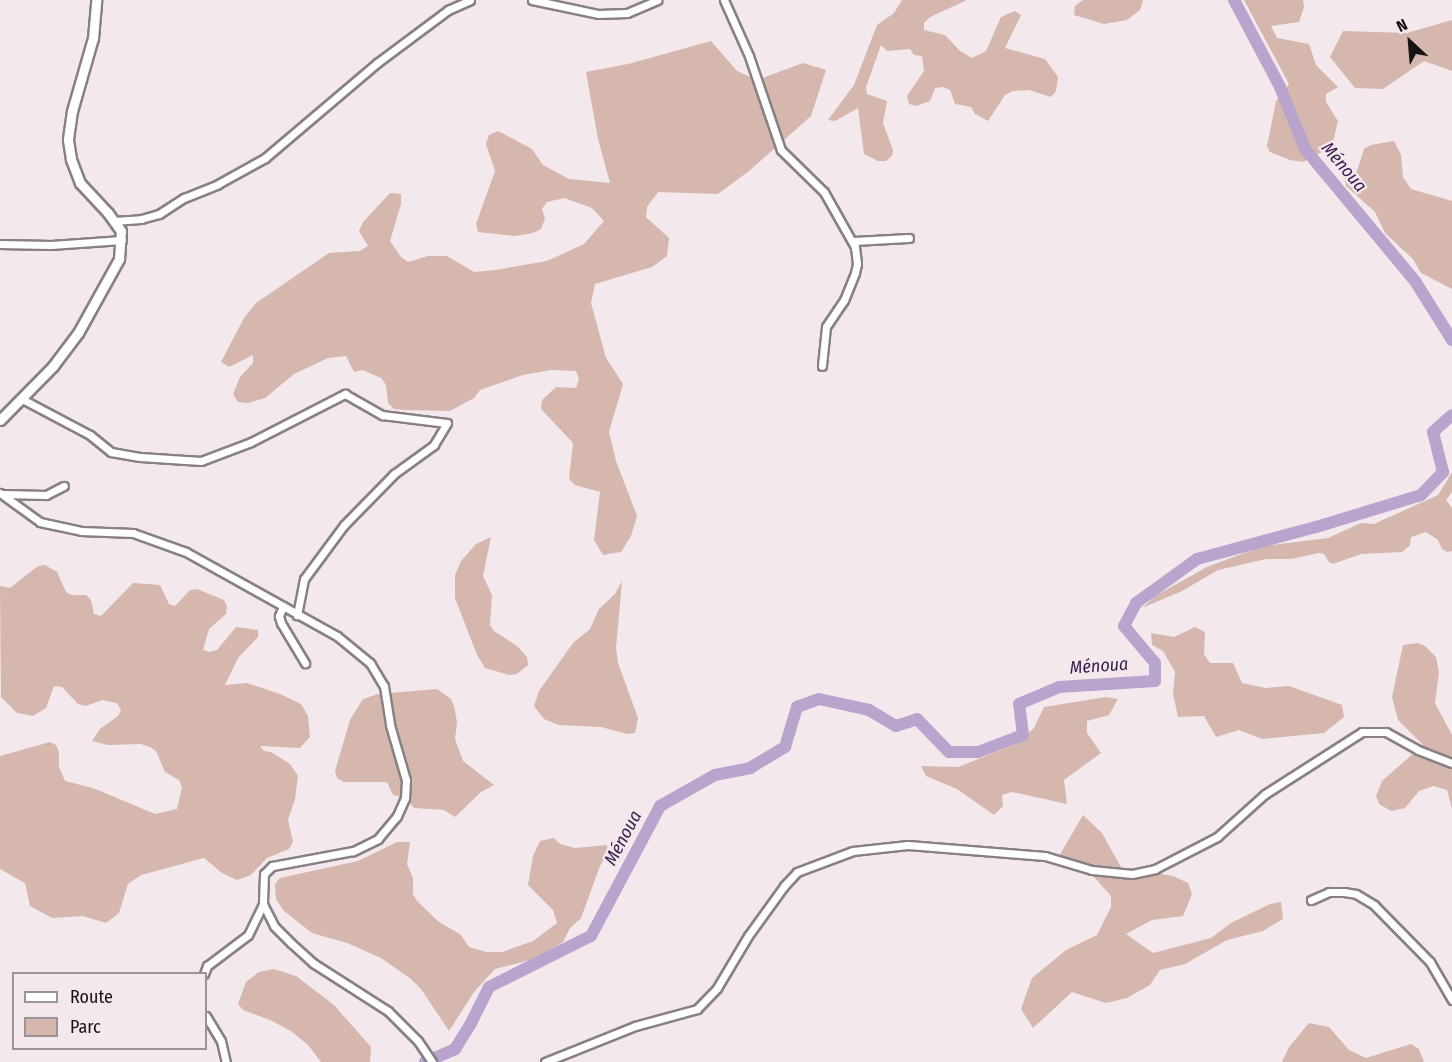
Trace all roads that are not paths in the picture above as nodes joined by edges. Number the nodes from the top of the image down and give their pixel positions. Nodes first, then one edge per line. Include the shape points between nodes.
1 (96, 0) edge
2 (470, 0) edge
3 (532, 0) edge
4 (657, 0) edge
5 (724, 0) edge
6 (114, 220) junction
7 (909, 238) dead end
8 (122, 240) junction
9 (853, 241) junction
10 (0, 244) edge
11 (822, 366) dead end
12 (22, 399) junction
13 (0, 420) edge
14 (64, 486) dead end
15 (1, 494) edge
16 (283, 606) junction
17 (297, 615) junction
18 (305, 663) dead end
19 (1452, 763) edge
20 (1311, 900) dead end
21 (263, 904) junction
22 (205, 972) edge
23 (1452, 1000) edge
24 (207, 1018) edge
25 (226, 1062) edge
26 (432, 1062) edge
27 (545, 1062) edge

1 - 6 street via 93,38 68,139 80,183
2 - 6 street via 448,10 377,63 265,158 159,214
3 - 4 street via 598,14 627,13
5 - 9 street via 749,56 781,150 825,192
6 - 8 street
7 - 9 street
8 - 10 street
8 - 12 street via 112,276 84,324
9 - 11 street via 855,273 844,300 826,327
12 - 13 street
12 - 17 street via 90,435 111,452 201,461 251,442 345,394 382,415 447,423 434,445 394,474 344,525 304,579
14 - 15 street via 46,495
15 - 16 street via 40,522 81,531 133,533 162,541
16 - 17 street
16 - 18 street via 281,623
17 - 21 street via 337,636 376,670 384,686 407,788 397,816 378,839 353,851 279,863 266,870
19 - 27 street via 1386,732 1362,732 1265,794 1217,837 1155,869 1132,874 1092,870 1045,856 949,848 893,845 853,851 797,872 748,936 717,988 697,1009 635,1026
20 - 23 street via 1329,892 1344,892 1374,905 1430,962
21 - 22 street via 248,935 207,966
21 - 26 street via 274,926 291,943 313,963 388,1011 418,1041
24 - 25 street via 221,1041

